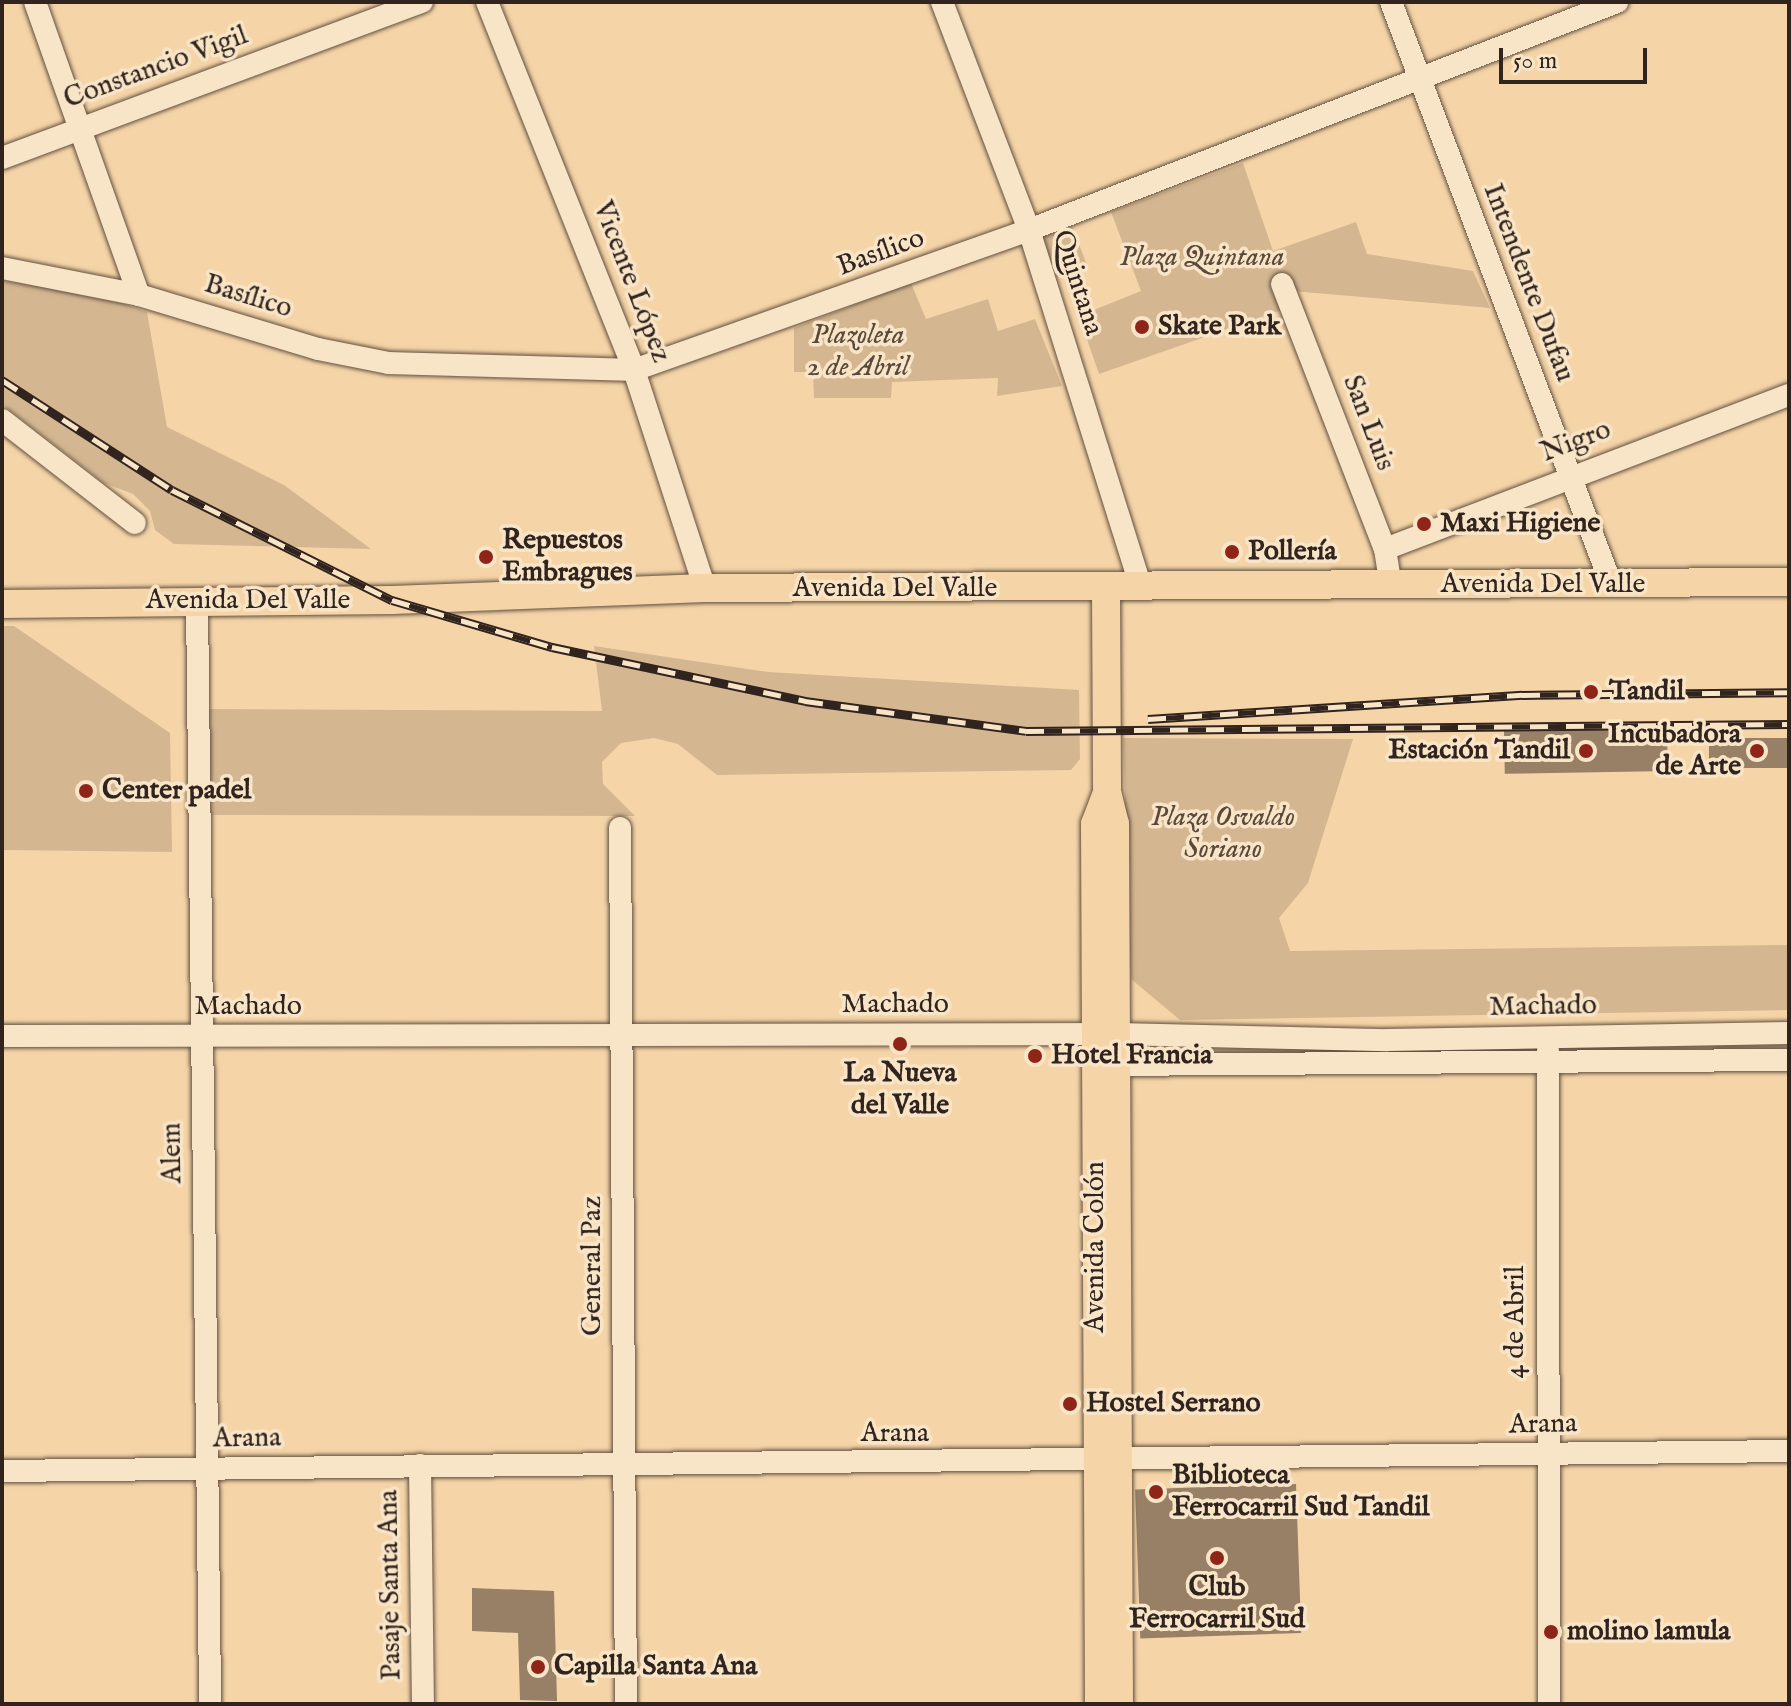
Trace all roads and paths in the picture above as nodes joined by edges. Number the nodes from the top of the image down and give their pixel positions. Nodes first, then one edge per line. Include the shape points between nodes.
1 (35, 2) edge
2 (422, 2) edge
3 (487, 2) edge
4 (942, 2) edge
5 (1391, 2) edge
6 (1617, 2) edge
7 (1421, 82) junction
8 (81, 127) junction
9 (2, 158) edge
10 (1029, 230) junction
11 (2, 268) edge
12 (1282, 284) dead end
13 (139, 295) junction
14 (634, 370) junction
15 (1789, 395) edge
16 (2, 420) edge
17 (1569, 476) junction
18 (135, 523) dead end
19 (1385, 549) junction
20 (1789, 582) edge
21 (1611, 584) junction
22 (1391, 586) junction
23 (1141, 587) junction
24 (705, 588) junction
25 (1106, 590) junction
26 (197, 601) junction
27 (2, 604) edge
28 (620, 828) dead end
29 (1789, 1033) edge
30 (1106, 1034) junction
31 (623, 1035) junction
32 (2, 1036) edge
33 (201, 1037) junction
34 (1547, 1037) junction
35 (1789, 1060) edge
36 (1548, 1062) junction
37 (1107, 1065) junction
38 (1789, 1451) edge
39 (1545, 1454) junction
40 (1107, 1463) junction
41 (420, 1465) junction
42 (624, 1467) junction
43 (207, 1470) junction
44 (2, 1471) edge
45 (210, 1704) edge
46 (423, 1704) edge
47 (626, 1704) edge
48 (1099, 1704) edge
49 (1119, 1704) edge
50 (1549, 1704) edge

1 - 8 street
2 - 8 street, Constancio Vigil
3 - 14 street, Vicente López
4 - 10 street, Quintana
5 - 7 street, Intendente Dufau
6 - 7 street, Basílico
7 - 10 street, Basílico
7 - 17 street, Intendente Dufau
8 - 9 street, Constancio Vigil
8 - 13 street
10 - 14 street, Basílico
10 - 23 street, Quintana
11 - 13 street, Basílico
12 - 19 street, San Luis
13 - 14 street, Basílico via 389,363
14 - 24 street, Vicente López
15 - 17 street, Nigro
16 - 18 street
17 - 19 street, Nigro
17 - 21 street, Intendente Dufau
19 - 22 street, San Luis
20 - 21 main road, Avenida Del Valle
21 - 22 main road, Avenida Del Valle
22 - 23 main road, Avenida Del Valle
23 - 25 main road, Avenida Del Valle
24 - 25 main road, Avenida Del Valle
24 - 26 main road, Avenida Del Valle
25 - 30 main road, Avenida Colón via 1107,792 1115,824
26 - 27 main road, Avenida Del Valle
26 - 33 street, Alem
28 - 31 street, General Paz
29 - 34 street, Machado
30 - 31 street, Machado
30 - 34 street, Machado
30 - 37 main road, Avenida Colón
31 - 33 street, Machado
31 - 42 street, General Paz
32 - 33 street, Machado
33 - 43 street, Alem
34 - 36 street, 4 de Abril
35 - 36 street, Machado
36 - 37 street, Machado
36 - 39 street, 4 de Abril
37 - 40 main road, Avenida Colón
38 - 39 street, Arana
39 - 40 street, Arana
39 - 50 street, 4 de Abril
40 - 42 street, Arana
40 - 48 main road, Avenida Colón
40 - 49 main road, Avenida Colón
41 - 42 street, Arana
41 - 43 street, Arana
41 - 46 street, Pasaje Santa Ana
42 - 47 street, General Paz
43 - 44 street, Arana
43 - 45 street, Alem

